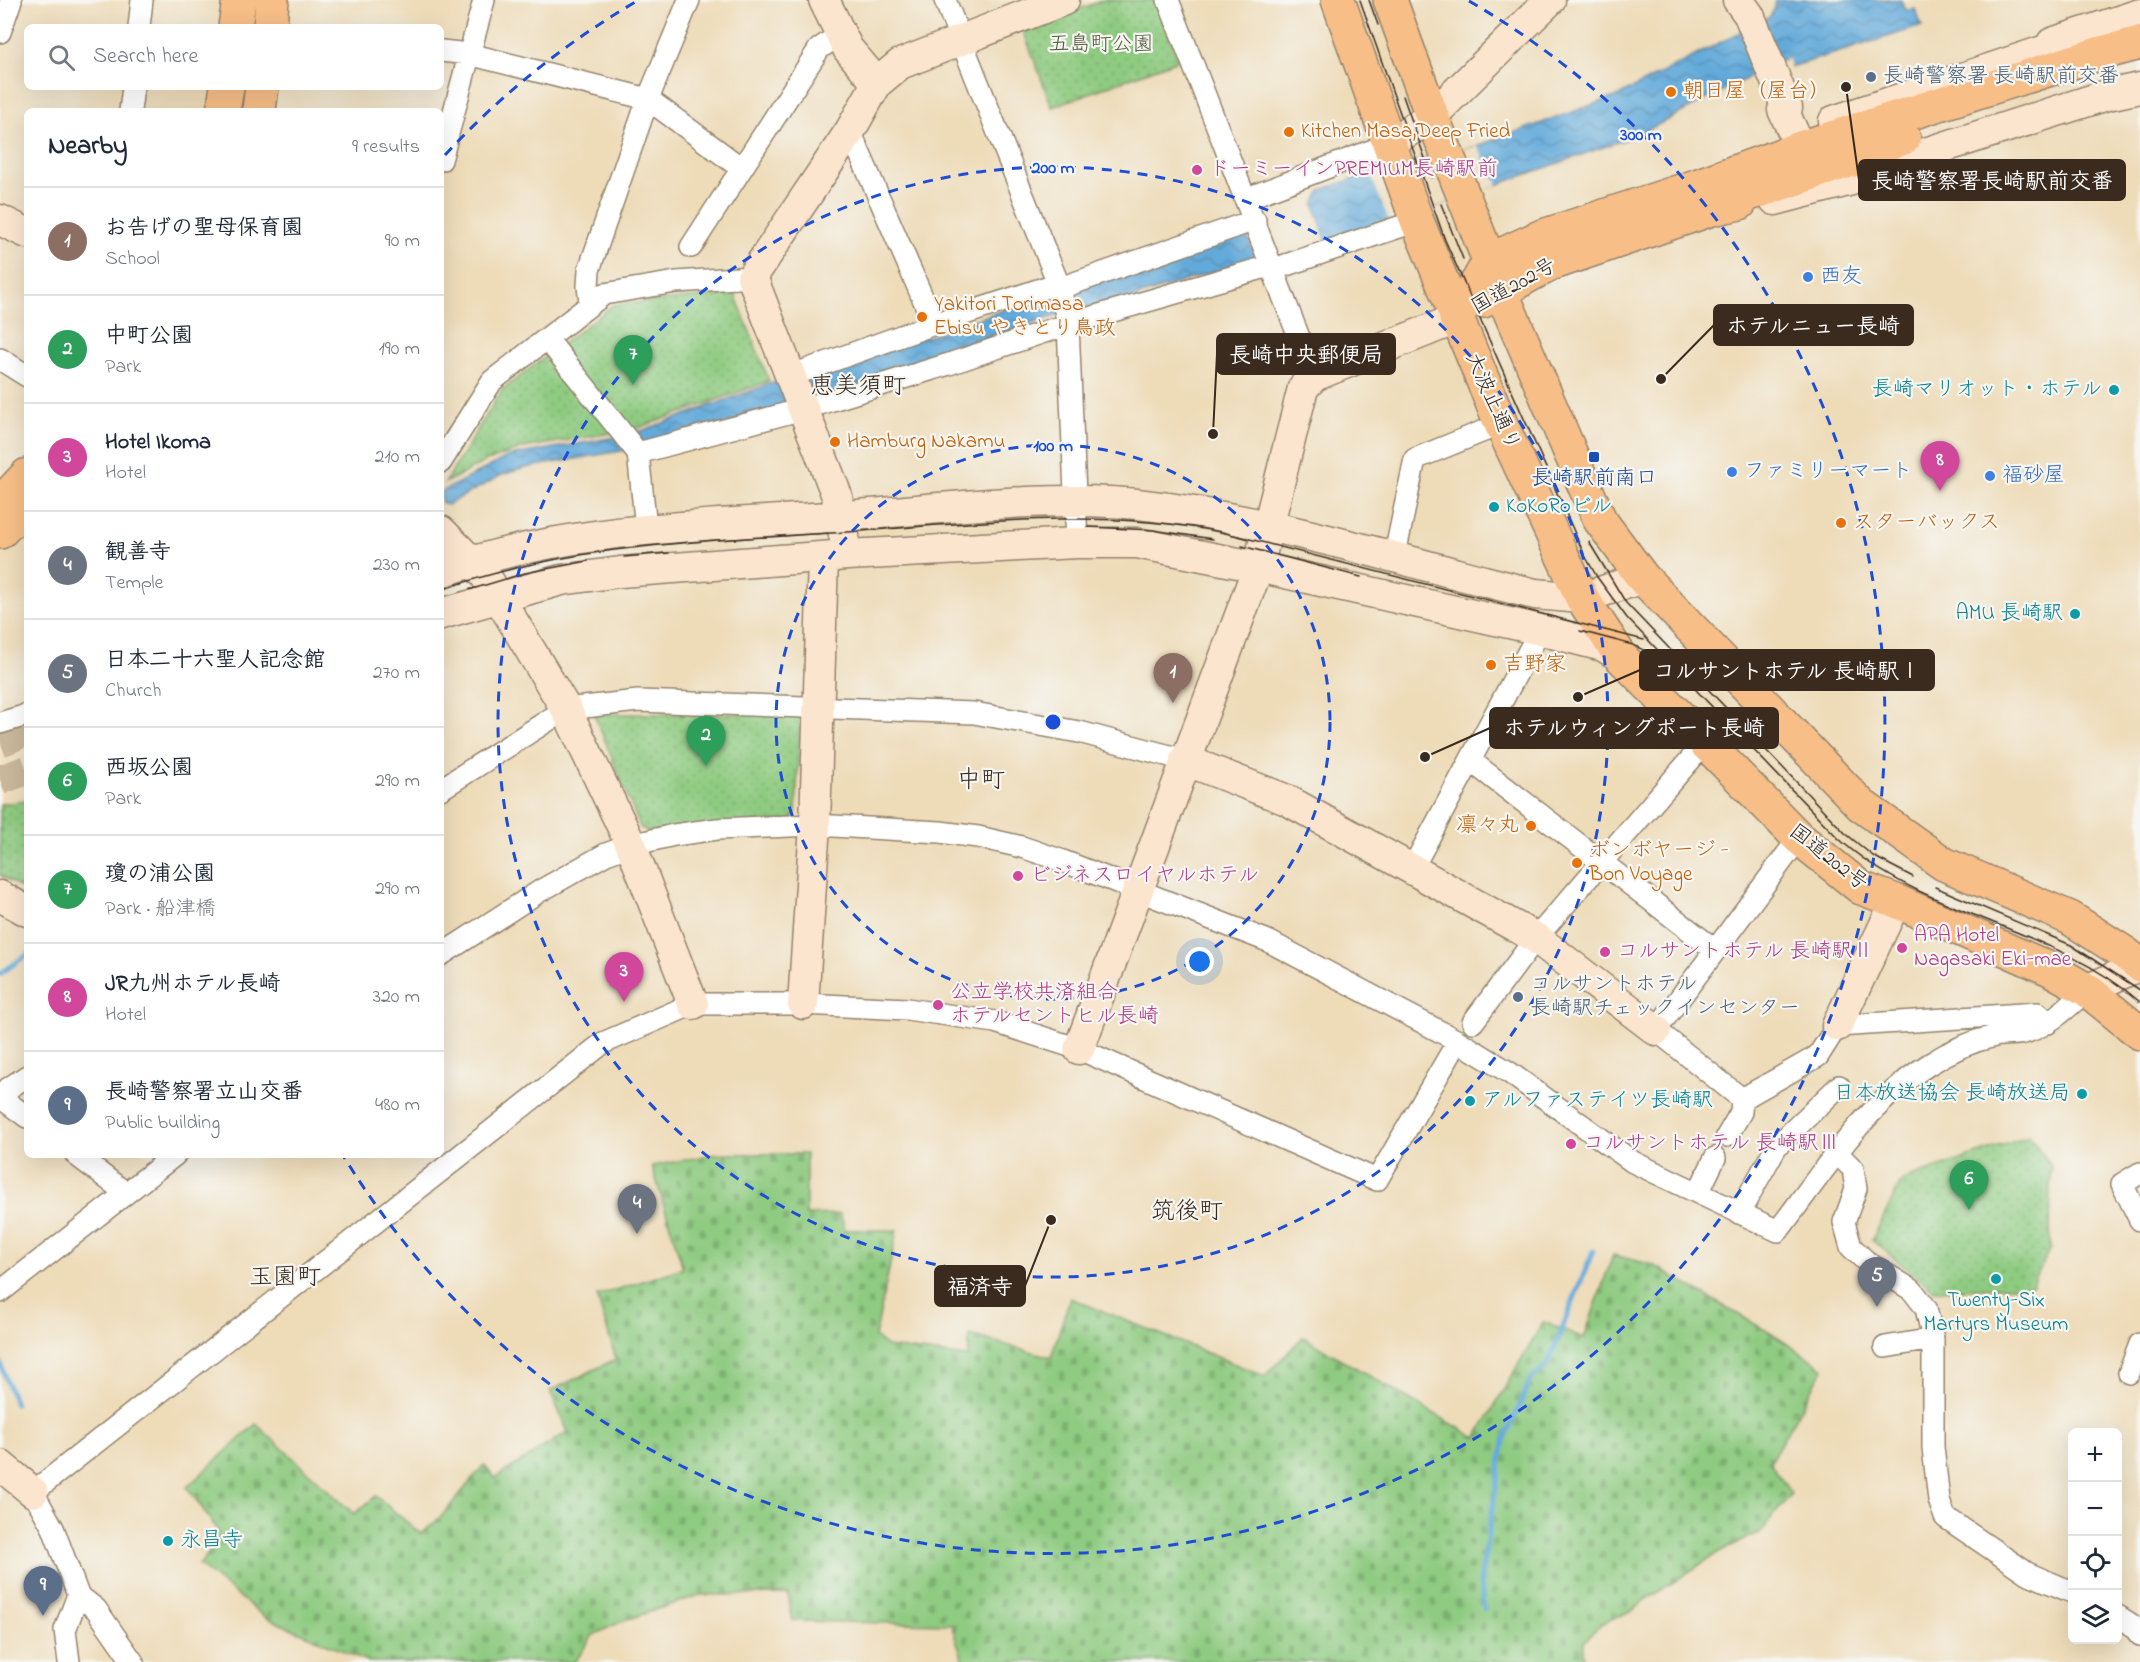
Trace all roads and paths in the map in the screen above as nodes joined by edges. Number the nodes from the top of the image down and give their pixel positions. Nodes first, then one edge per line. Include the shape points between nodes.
1 (11, 0) edge
2 (142, 0) edge
3 (239, 0) edge
4 (272, 0) edge
5 (484, 0) edge
6 (689, 0) edge
7 (824, 0) edge
8 (945, 0) edge
9 (1064, 0) edge
10 (1168, 0) edge
11 (1338, 0) edge
12 (1390, 0) edge
13 (1550, 0) edge
14 (1744, 8) edge
15 (2140, 14) edge
16 (139, 24) edge
17 (235, 24) edge
18 (270, 24) edge
19 (2140, 26) edge
20 (0, 32) edge
21 (840, 34) junction
22 (962, 40) junction
23 (2140, 43) edge
24 (2052, 48) junction
25 (444, 51) edge
26 (469, 54) junction
27 (2101, 62) junction
28 (2140, 81) edge
29 (878, 83) junction
30 (133, 90) edge
31 (226, 90) edge
32 (262, 90) edge
33 (648, 99) junction
34 (130, 108) edge
35 (224, 108) edge
36 (259, 108) edge
37 (1432, 116) junction
38 (850, 131) junction
39 (1799, 135) junction
40 (444, 148) edge
41 (1392, 152) junction
42 (1864, 162) junction
43 (741, 168) junction
44 (1245, 199) junction
45 (1740, 203) junction
46 (1417, 218) junction
47 (0, 220) edge
48 (1255, 220) junction
49 (24, 232) edge
50 (691, 247) dead end
51 (1490, 260) junction
52 (1274, 267) junction
53 (752, 277) junction
54 (1060, 288) junction
55 (1501, 291) junction
56 (590, 302) junction
57 (1456, 319) junction
58 (933, 324) junction
59 (1068, 324) junction
60 (547, 339) junction
61 (0, 359) edge
62 (24, 374) edge
63 (1314, 376) junction
64 (790, 377) junction
65 (802, 407) junction
66 (1501, 423) junction
67 (638, 453) junction
68 (444, 457) edge
69 (24, 478) edge
70 (1076, 500) junction
71 (0, 504) edge
72 (24, 508) edge
73 (842, 516) junction
74 (1269, 527) junction
75 (646, 528) junction
76 (0, 532) edge
77 (444, 534) edge
78 (1077, 543) junction
79 (835, 556) junction
80 (1394, 559) junction
81 (473, 560) junction
82 (1566, 561) junction
83 (1258, 567) junction
84 (444, 571) edge
85 (1643, 578) junction
86 (1534, 594) junction
87 (498, 596) junction
88 (1582, 598) junction
89 (444, 613) edge
90 (1540, 630) junction
91 (1621, 657) junction
92 (817, 707) junction
93 (566, 709) junction
94 (24, 716) edge
95 (0, 723) edge
96 (1704, 744) junction
97 (1185, 760) junction
98 (1471, 761) junction
99 (444, 787) edge
100 (814, 825) junction
101 (1799, 838) junction
102 (631, 845) junction
103 (1603, 862) junction
104 (1412, 869) junction
105 (1139, 889) junction
106 (0, 896) edge
107 (1896, 901) junction
108 (24, 909) edge
109 (1536, 938) junction
110 (1715, 950) junction
111 (444, 953) edge
112 (2140, 965) edge
113 (2086, 990) junction
114 (693, 1004) junction
115 (803, 1005) junction
116 (1473, 1022) dead end
117 (2048, 1023) junction
118 (1837, 1026) junction
119 (1656, 1030) junction
120 (2140, 1033) edge
121 (1458, 1041) junction
122 (1079, 1048) junction
123 (24, 1078) edge
124 (1839, 1086) dead end
125 (0, 1095) edge
126 (1742, 1099) junction
127 (24, 1115) edge
128 (1727, 1136) dead end
129 (1837, 1153) junction
130 (80, 1158) edge
131 (171, 1158) edge
132 (1715, 1158) dead end
133 (2140, 1173) edge
134 (126, 1193) junction
135 (1698, 1193) junction
136 (1739, 1213) junction
137 (2140, 1220) edge
138 (0, 1292) edge
139 (1933, 1339) junction
140 (2140, 1344) edge
141 (1885, 1347) dead end
142 (2129, 1373) dead end
143 (0, 1465) edge
144 (33, 1492) junction
145 (2068, 1590) edge
146 (78, 1595) junction
147 (2122, 1619) edge
148 (2140, 1635) edge
149 (69, 1662) edge
150 (133, 1662) edge

1 - 20 street
2 - 16 street
3 - 17 highway
4 - 18 highway
5 - 26 street
6 - 33 street
7 - 21 street
8 - 22 street
9 - 22 street
10 - 44 street
11 - 41 highway, 大波止通り
12 - 37 highway
13 - 37 street
14 - 39 street
15 - 24 street via 2052,43
19 - 24 street via 2055,51
21 - 29 street
21 - 43 street via 819,49
22 - 29 street via 900,64
22 - 54 street
23 - 27 highway, 国道202号
24 - 39 street
25 - 26 street
26 - 33 street
26 - 40 street
27 - 28 highway, 国道202号
27 - 39 highway, 国道202号
27 - 42 highway, 国道202号
28 - 42 street via 2107,95
29 - 38 street
30 - 34 street
31 - 35 highway
32 - 36 highway
33 - 43 street
33 - 56 street via 589,270
37 - 41 street
37 - 51 highway
38 - 53 street
38 - 58 street
39 - 42 highway, 国道202号 via 1863,157
39 - 45 highway, 国道202号 via 1798,180 1739,197
39 - 51 highway, 国道202号
41 - 44 street
41 - 46 highway, 大波止通り
42 - 45 street via 1867,176 1742,210
43 - 50 street
44 - 48 street
45 - 55 highway, 国道202号 via 1548,265
46 - 52 street
46 - 57 highway, 大波止通り
47 - 49 street
48 - 52 street
48 - 54 street
51 - 55 highway
51 - 57 highway, 国道202号
52 - 59 street
52 - 63 street
53 - 56 street via 620,290
53 - 64 street
54 - 58 street via 1050,286
54 - 59 street
55 - 57 highway, 国道202号
55 - 85 highway via 1600,520
56 - 60 street
57 - 63 street
57 - 66 highway, 大波止通り
58 - 64 street
59 - 65 street
59 - 70 street
60 - 67 street
60 - 68 street via 492,381
61 - 62 street
63 - 74 street via 1303,388 1297,407
64 - 65 street
65 - 67 street
65 - 73 street
66 - 80 street via 1415,459
66 - 82 highway, 大波止通り
67 - 75 street
69 - 71 highway
70 - 73 street
70 - 74 street via 1151,506
70 - 78 street
72 - 76 highway
73 - 75 street
73 - 79 street
74 - 80 street
74 - 83 street
75 - 81 street
77 - 81 street
78 - 79 street
78 - 83 street via 1137,543
79 - 87 street via 620,572 561,580
79 - 92 street
80 - 86 street
81 - 84 street
81 - 87 street
82 - 86 street
82 - 88 highway, 大波止通り
83 - 90 street
83 - 97 street
85 - 88 street
85 - 112 highway via 1861,805 1944,864 2070,918
86 - 88 street
87 - 89 street
87 - 93 street
88 - 91 highway, 大波止通り
90 - 91 street via 1603,646
90 - 98 street
91 - 96 highway, 国道202号
92 - 93 street via 638,701
92 - 97 street via 974,712 1079,732
92 - 100 street
93 - 99 street
93 - 102 street
94 - 95 street
96 - 101 highway, 国道202号
96 - 103 street
97 - 104 street via 1287,800
97 - 105 street
98 - 103 street
98 - 104 street
100 - 102 street via 717,829
100 - 105 street via 978,837 1022,847
100 - 115 street
101 - 107 highway, 国道202号 via 1861,888
101 - 110 street
102 - 111 street via 606,854 540,891
102 - 114 street
103 - 109 street
103 - 110 street
104 - 109 street
105 - 121 street via 1268,941
105 - 122 street
106 - 108 street
107 - 113 highway, 国道202号 via 2050,969
107 - 118 street
109 - 116 street
109 - 119 street
110 - 119 street
112 - 113 street
113 - 117 street
113 - 120 highway, 国道202号
114 - 115 street
114 - 144 street via 603,1043
115 - 122 street via 907,1009 995,1022
117 - 118 street via 2038,1013
117 - 129 street via 2024,1034 1997,1035 1928,1064 1890,1094
118 - 126 street via 1818,1056
119 - 126 street
121 - 122 street via 1377,1180
121 - 135 street via 1510,1073 1633,1162
123 - 125 street
124 - 136 street via 1776,1147
125 - 127 street
126 - 128 street via 1741,1112
129 - 136 street via 1778,1232
129 - 139 street via 1853,1169 1856,1189 1844,1222 1851,1247 1868,1263 1912,1290 1926,1308
130 - 134 street
131 - 134 street
132 - 135 street
133 - 137 street via 2121,1184
134 - 138 street
135 - 136 street
139 - 141 street
139 - 145 street via 1934,1447 1939,1500 1945,1516 2027,1573
140 - 142 street
143 - 144 street
144 - 146 street via 53,1528
146 - 149 street via 65,1630
146 - 150 street via 96,1609
147 - 148 street

